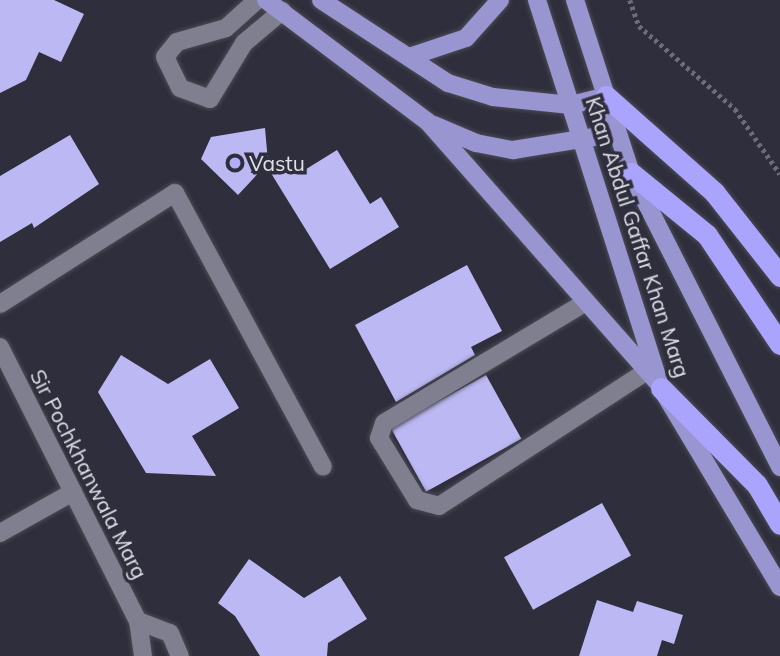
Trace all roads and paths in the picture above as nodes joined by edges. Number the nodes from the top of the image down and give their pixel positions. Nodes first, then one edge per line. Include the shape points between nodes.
1 (257, 0) edge
2 (266, 0) edge
3 (321, 0) edge
4 (500, 0) edge
5 (537, 0) edge
6 (575, 0) edge
7 (631, 0) edge
8 (282, 11) junction
9 (409, 57) junction
10 (606, 96) junction
11 (571, 105) junction
12 (428, 122) junction
13 (618, 133) junction
14 (584, 143) junction
15 (631, 173) junction
16 (780, 174) edge
17 (780, 276) edge
18 (586, 302) junction
19 (0, 304) edge
20 (780, 344) edge
21 (0, 347) edge
22 (647, 371) junction
23 (5, 375) edge
24 (661, 388) junction
25 (323, 467) dead end
26 (780, 467) edge
27 (73, 492) junction
28 (780, 524) edge
29 (0, 533) edge
30 (780, 587) edge
31 (138, 621) junction
32 (143, 656) edge
33 (180, 656) edge

1 - 8 street via 226,28 177,42 165,57 180,88 210,99 244,43
2 - 8 main road
3 - 9 main road
4 - 9 main road via 466,38
5 - 11 main road, Khan Abdul Gaffar Khan Marg
6 - 10 main road, Khan Abdul Gaffar Khan Marg
7 - 16 path via 639,26 735,109
8 - 12 main road
9 - 11 main road via 448,83 493,97
10 - 11 main road
10 - 13 main road, Khan Abdul Gaffar Khan Marg
10 - 17 highway via 714,192
11 - 14 main road, Khan Abdul Gaffar Khan Marg
12 - 14 main road via 476,143 513,150
12 - 18 main road
13 - 14 main road
13 - 15 main road, Khan Abdul Gaffar Khan Marg
14 - 24 main road, Khan Abdul Gaffar Khan Marg
15 - 20 highway via 707,235
15 - 26 main road, Khan Abdul Gaffar Khan Marg
18 - 22 main road
18 - 22 street via 384,423 379,438 417,500 439,506
19 - 25 street via 175,193
21 - 23 street, Sir Pochkhanwala Marg
22 - 24 main road
23 - 27 street, Sir Pochkhanwala Marg
24 - 28 highway via 757,485
24 - 30 main road, Khan Abdul Gaffar Khan Marg
27 - 29 street
27 - 31 street, Sir Pochkhanwala Marg
31 - 32 street, Sir Pochkhanwala Marg
31 - 33 street via 170,633

